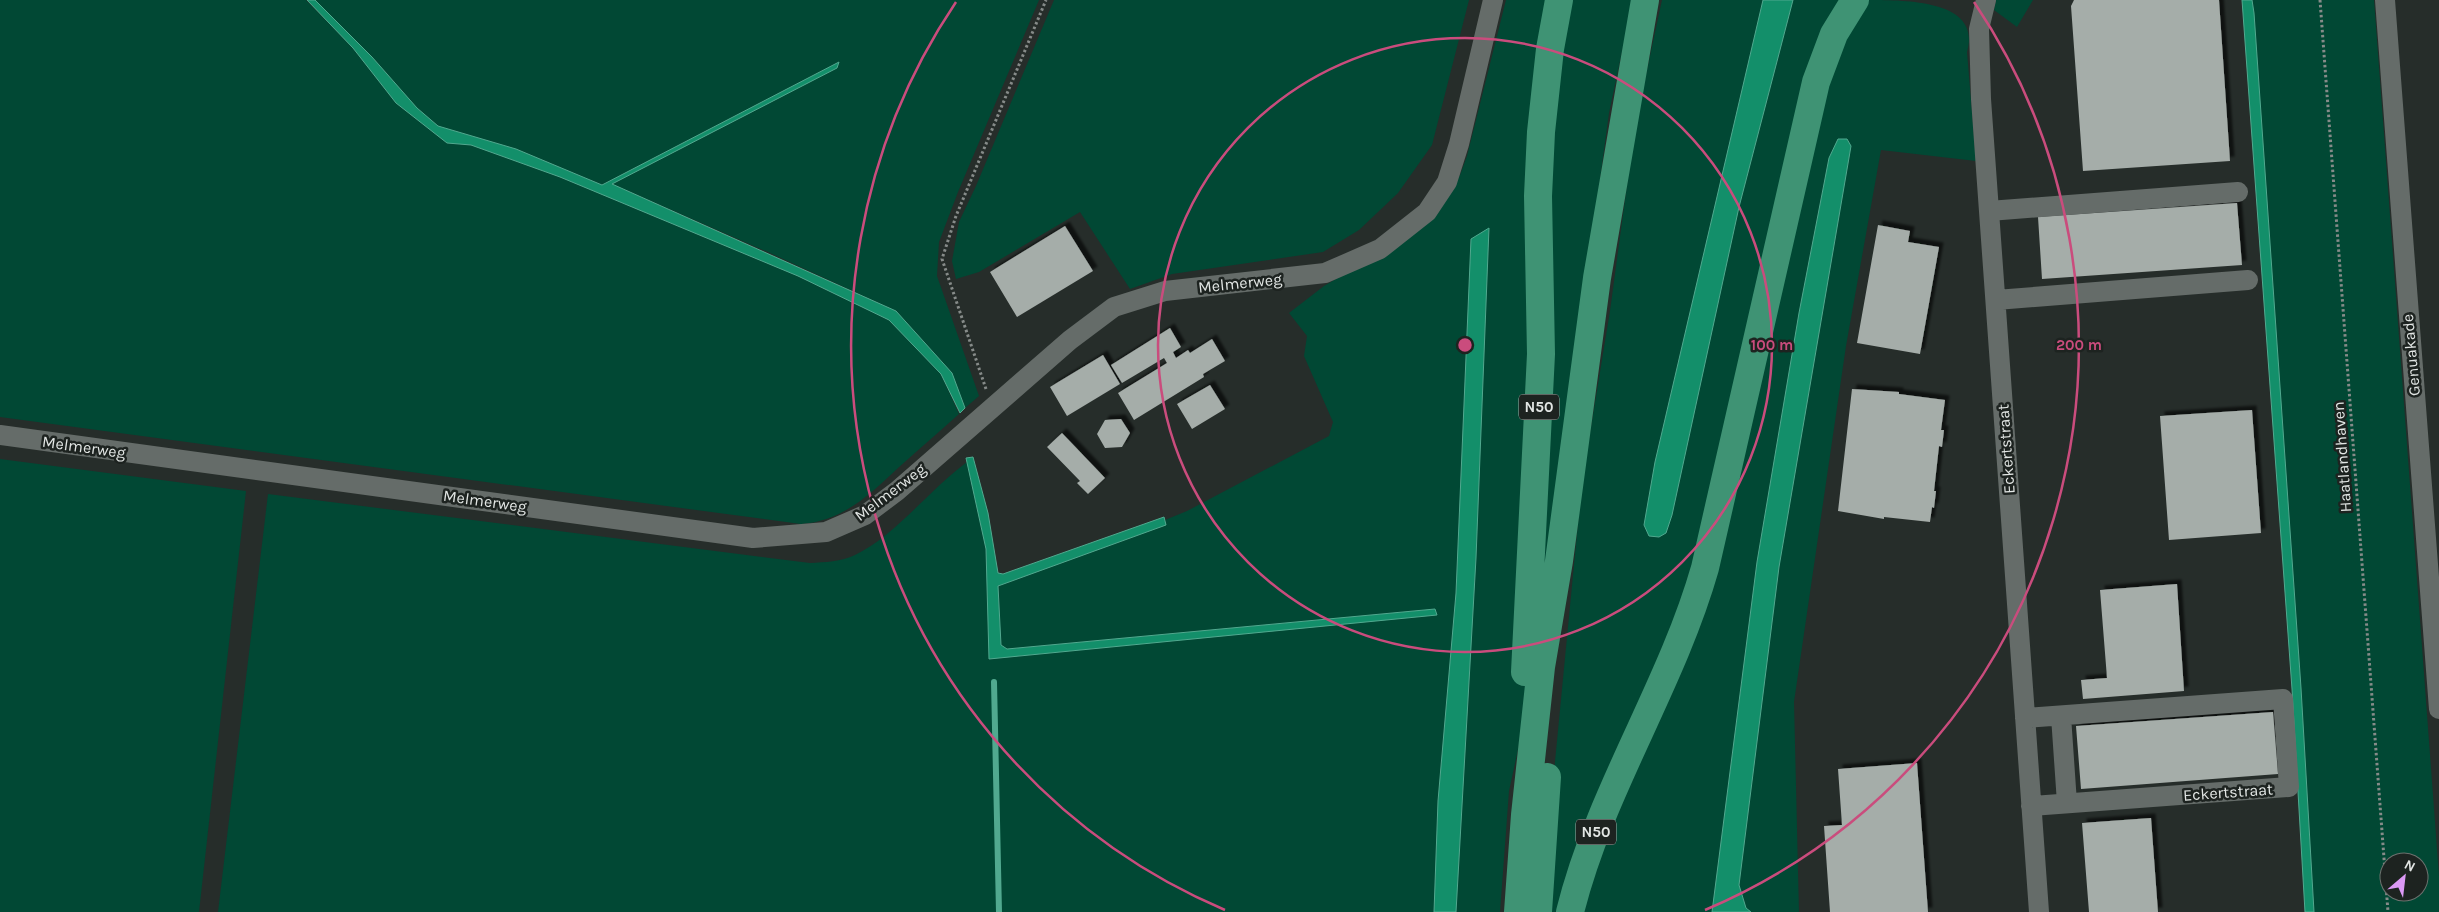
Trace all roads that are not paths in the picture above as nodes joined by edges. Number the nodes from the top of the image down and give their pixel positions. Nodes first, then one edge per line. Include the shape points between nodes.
1 (1493, 0) edge
2 (1559, 0) edge
3 (1645, 0) edge
4 (1855, 0) edge
5 (1986, 0) edge
6 (2385, 0) edge
7 (2238, 192) dead end
8 (1989, 210) junction
9 (2248, 280) dead end
10 (1996, 300) junction
11 (0, 435) edge
12 (1559, 561) junction
13 (2436, 638) edge
14 (2439, 709) edge
15 (2061, 716) junction
16 (2025, 718) junction
17 (2067, 803) junction
18 (2031, 806) junction
19 (1525, 815) junction
20 (1518, 912) edge
21 (1538, 912) edge
22 (1570, 912) edge
23 (2039, 912) edge

1 - 11 street, Melmerweg via 1459,144 1447,182 1427,212 1380,249 1325,274 1165,291 1114,307 1070,340 897,491 865,515 826,532 753,538
2 - 19 highway, N50 via 1541,132 1538,196 1541,354 1517,785
3 - 12 highway, N50 via 1597,278
4 - 22 highway, N50 via 1834,34 1816,82 1706,568 1692,613 1603,813
5 - 8 street, Eckertstraat via 1979,29
6 - 13 street, Genuakade via 2404,275
7 - 8 street
8 - 10 street, Eckertstraat
9 - 10 street
10 - 16 street, Eckertstraat
12 - 19 highway, N50 via 1541,667
12 - 21 highway, N50 via 1557,663
13 - 14 street, Genuakade
15 - 16 street, Eckertstraat
15 - 17 street
15 - 17 street, Eckertstraat via 2283,700 2289,787
16 - 18 street, Eckertstraat
17 - 18 street, Eckertstraat
18 - 23 street, Eckertstraat
19 - 20 highway, N50

